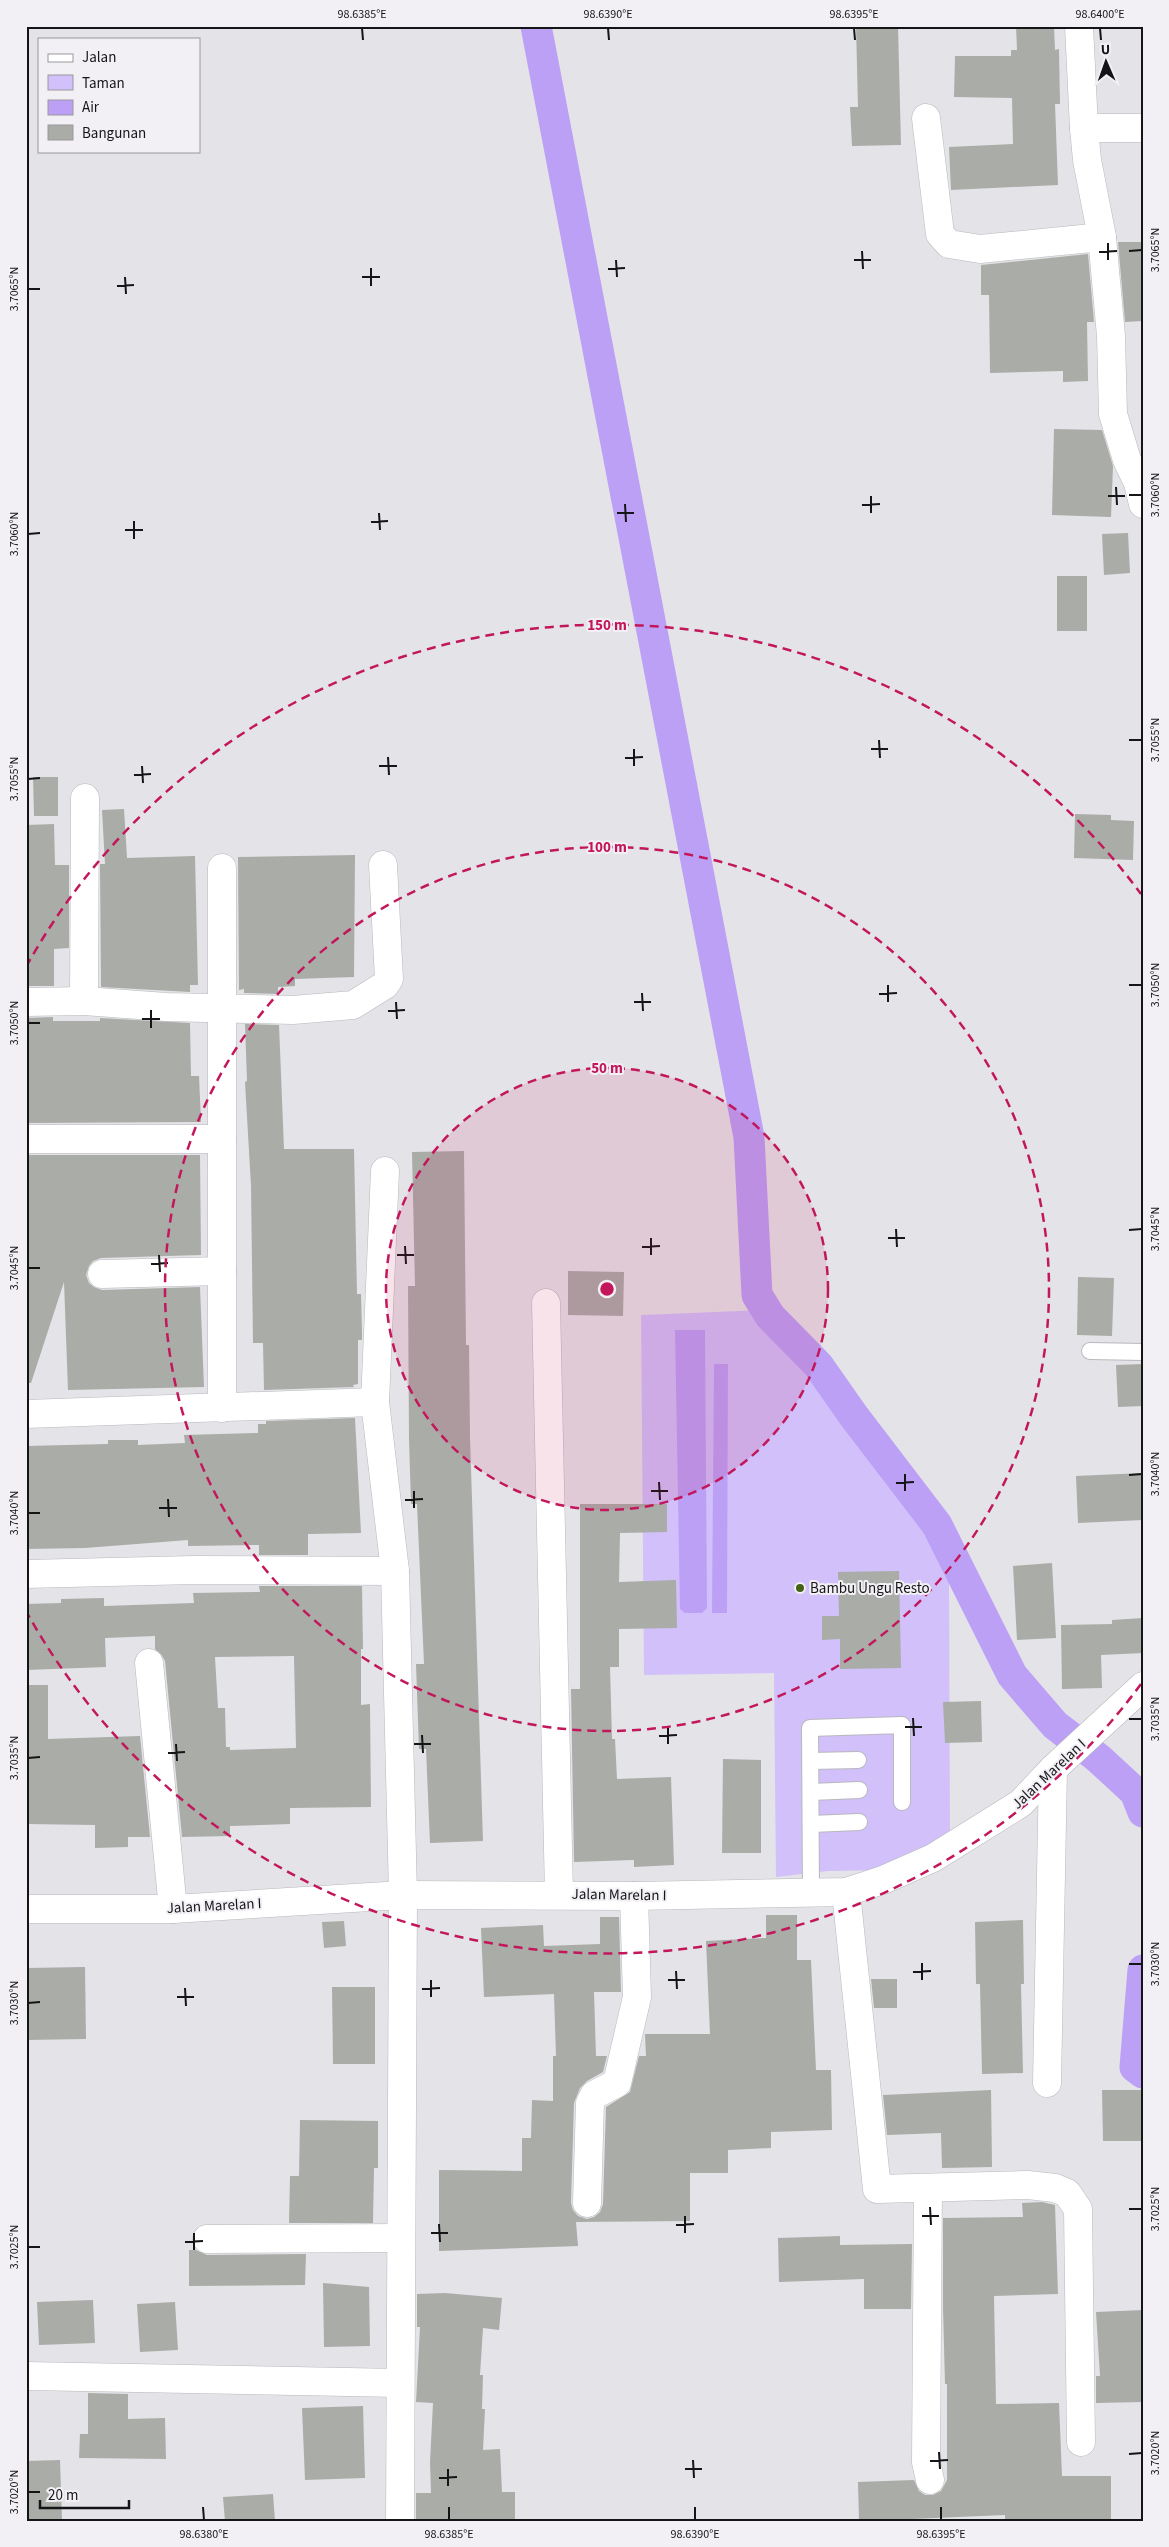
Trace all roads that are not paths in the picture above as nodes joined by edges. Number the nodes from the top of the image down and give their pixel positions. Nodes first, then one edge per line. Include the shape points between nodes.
1 (1079, 26) edge
2 (926, 118) dead end
3 (1084, 128) junction
4 (1143, 128) edge
5 (1102, 237) junction
6 (1143, 504) edge
7 (85, 798) dead end
8 (383, 865) dead end
9 (222, 868) dead end
10 (26, 1002) edge
11 (84, 1002) junction
12 (222, 1007) junction
13 (26, 1139) edge
14 (222, 1139) junction
15 (385, 1171) dead end
16 (222, 1271) junction
17 (102, 1274) dead end
18 (546, 1302) dead end
19 (1090, 1351) dead end
20 (1143, 1352) edge
21 (376, 1402) junction
22 (222, 1408) junction
23 (26, 1414) edge
24 (395, 1571) junction
25 (26, 1574) edge
26 (149, 1663) dead end
27 (1143, 1686) edge
28 (858, 1760) dead end
29 (1063, 1760) junction
30 (810, 1761) junction
31 (859, 1790) dead end
32 (811, 1792) junction
33 (902, 1802) dead end
34 (859, 1822) dead end
35 (811, 1824) junction
36 (846, 1892) junction
37 (811, 1893) junction
38 (402, 1894) junction
39 (559, 1894) junction
40 (634, 1896) junction
41 (26, 1909) edge
42 (173, 1909) junction
43 (1046, 2083) dead end
44 (928, 2188) junction
45 (587, 2203) dead end
46 (401, 2238) junction
47 (206, 2239) dead end
48 (26, 2376) edge
49 (400, 2383) junction
50 (1081, 2442) dead end
51 (930, 2480) dead end
52 (400, 2521) edge

1 - 3 street
2 - 5 street via 940,234 949,244 980,248
3 - 4 street
3 - 5 street
5 - 6 street via 1112,336 1113,414
7 - 11 street
8 - 12 street via 389,978 385,984 353,1005 294,1010
9 - 12 street
10 - 11 street
11 - 12 street
12 - 14 street
13 - 14 street
14 - 16 street
15 - 21 street
16 - 17 street
16 - 22 street
18 - 39 street
19 - 20 lane
21 - 22 street
21 - 24 street
22 - 23 street
24 - 25 street via 194,1570
24 - 38 street
26 - 42 street
27 - 29 street, Jalan Marelan I
28 - 30 lane
29 - 36 street, Jalan Marelan I via 1020,1804 979,1831 933,1858
29 - 43 street
30 - 32 lane
30 - 33 lane via 810,1728 902,1725
31 - 32 lane
32 - 35 lane
34 - 35 lane
35 - 37 lane
36 - 37 street, Jalan Marelan I
36 - 44 street via 877,2189
37 - 40 street, Jalan Marelan I
38 - 39 street, Jalan Marelan I
38 - 42 street, Jalan Marelan I
38 - 46 street
39 - 40 street, Jalan Marelan I
40 - 45 street via 637,1996 617,2083 594,2096 590,2103
41 - 42 street, Jalan Marelan I
44 - 50 street via 1028,2185 1055,2188 1067,2192 1078,2209
44 - 51 street via 926,2462
46 - 47 street
46 - 49 street
48 - 49 street
49 - 52 street

